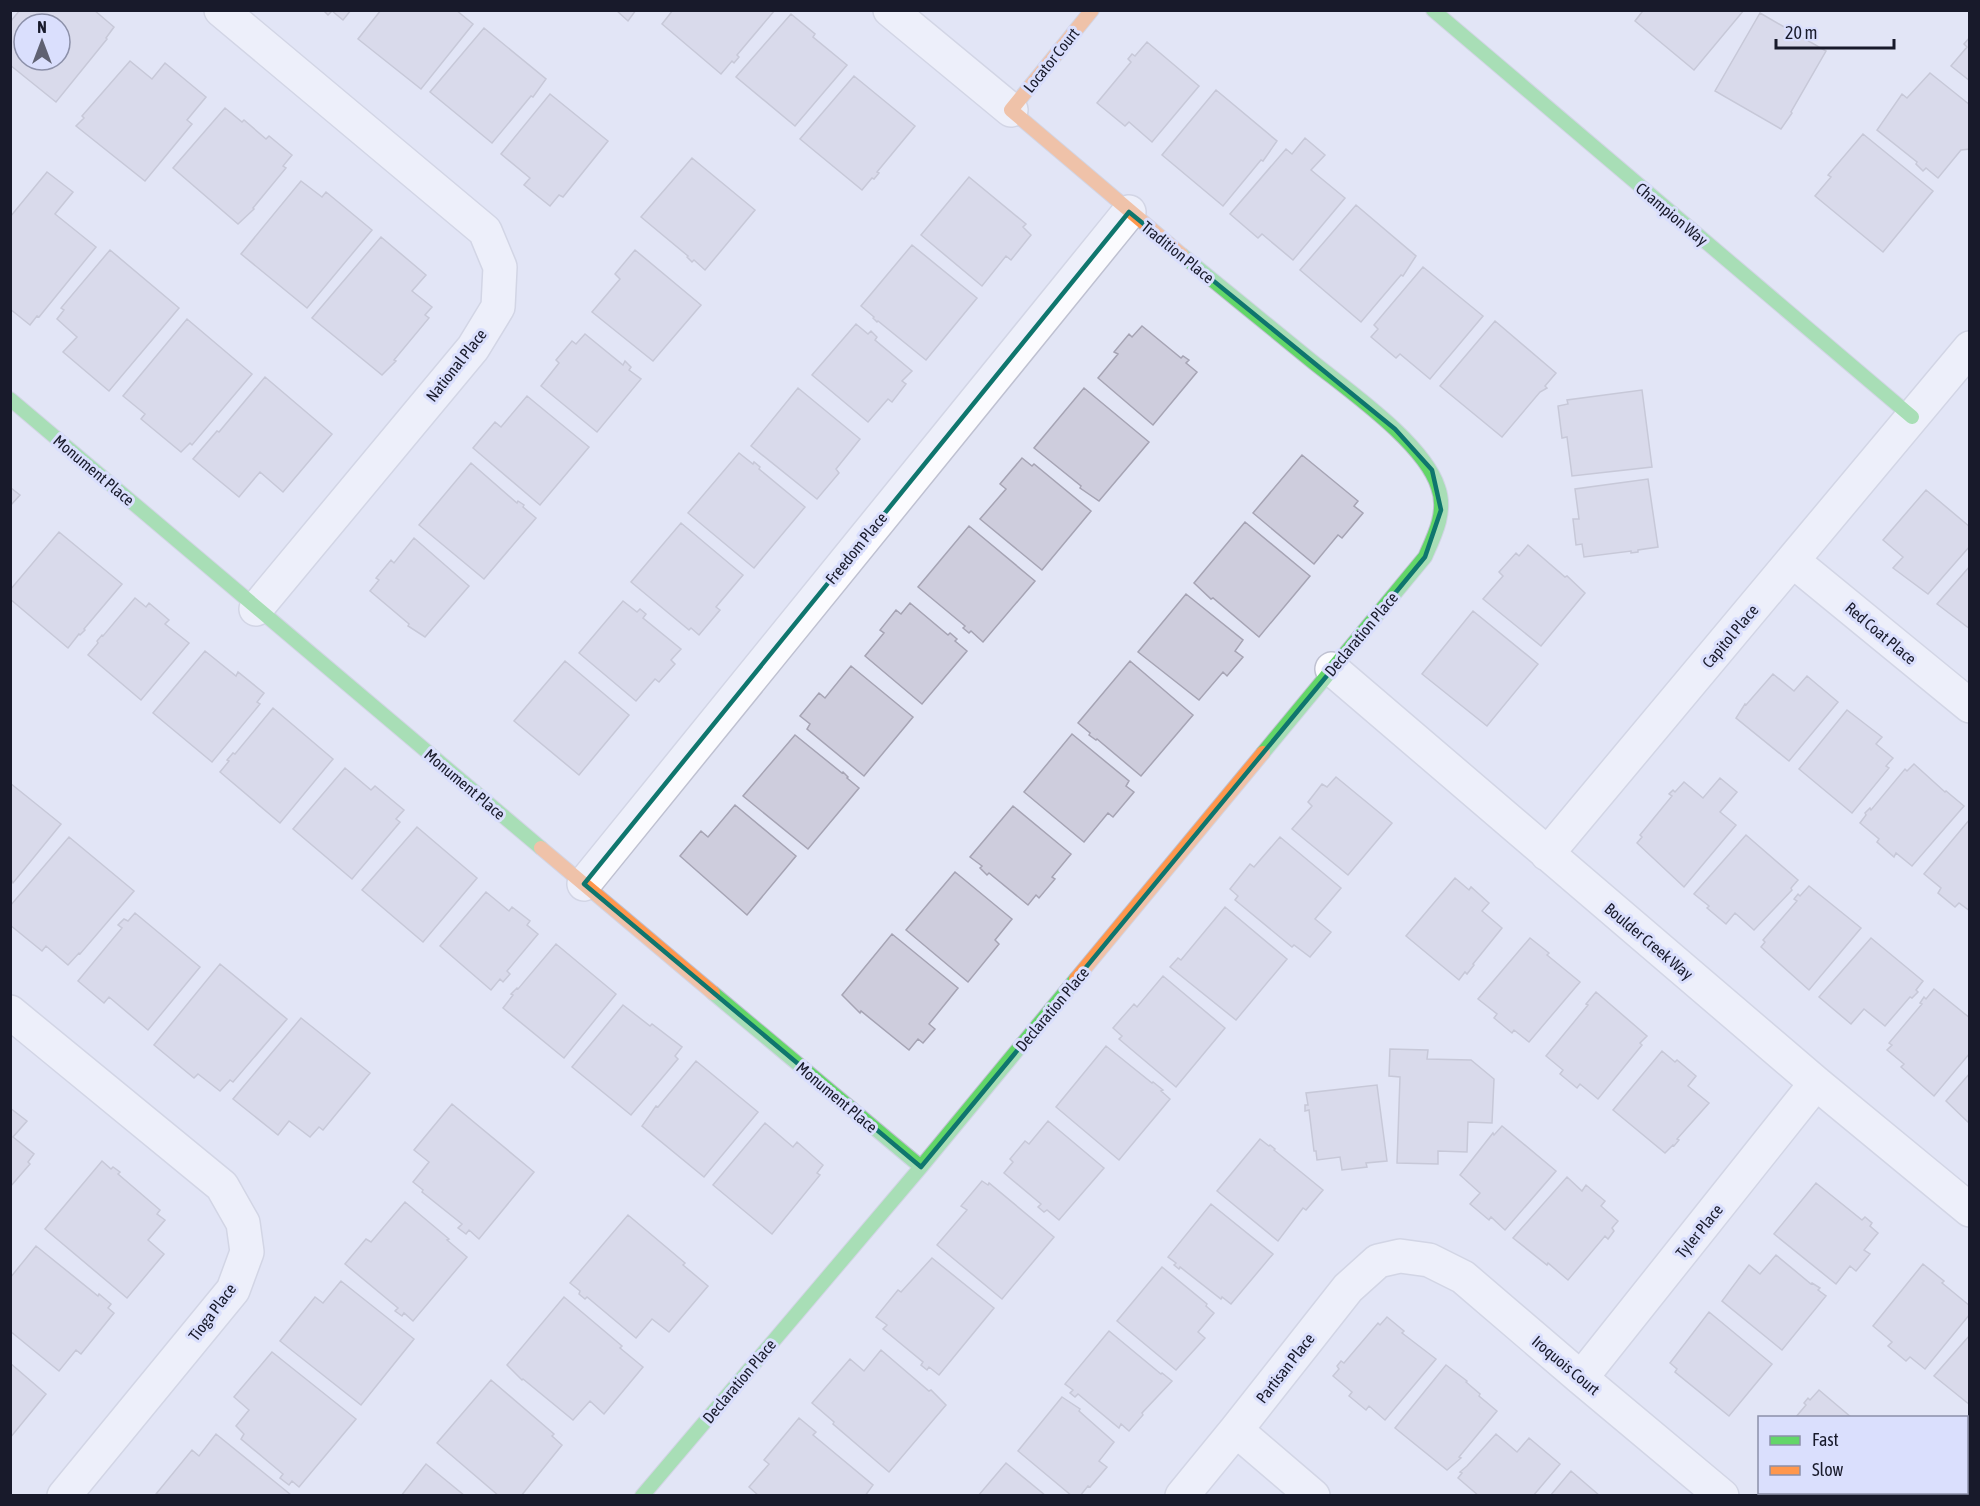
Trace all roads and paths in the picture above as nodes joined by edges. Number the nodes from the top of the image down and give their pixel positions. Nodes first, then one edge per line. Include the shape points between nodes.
1 (221, 10) edge
2 (890, 10) edge
3 (1092, 10) edge
4 (1432, 10) edge
5 (1011, 110) junction
6 (1129, 212) junction
7 (1970, 348) edge
8 (10, 399) edge
9 (1912, 417) junction
10 (1442, 510) joint
11 (1793, 561) junction
12 (256, 609) junction
13 (1332, 669) junction
14 (1970, 706) edge
15 (1547, 854) junction
16 (584, 884) junction
17 (10, 1012) edge
18 (1816, 1083) junction
19 (921, 1167) junction
20 (1970, 1210) edge
21 (1400, 1256) joint
22 (1581, 1378) junction
23 (1236, 1430) junction
24 (64, 1496) edge
25 (642, 1496) edge
26 (1182, 1496) edge
27 (1313, 1496) edge
28 (1722, 1496) edge

1 - 12 street, National Place via 485,231 500,267 498,307 473,348
2 - 5 street, Tradition Place
3 - 5 street, Locator Court
4 - 9 street, Champion Way
5 - 6 street, Tradition Place
6 - 10 street, Tradition Place via 1395,429 1432,470 1440,489
6 - 16 street, Freedom Place
7 - 9 street, Capitol Place
8 - 12 street, Monument Place
9 - 11 street, Capitol Place
10 - 13 street, Declaration Place via 1437,535 1425,557
11 - 14 street, Red Coat Place
11 - 15 street, Capitol Place
12 - 16 street, Monument Place
13 - 15 street, Boulder Creek Way
13 - 19 street, Declaration Place
15 - 18 street, Boulder Creek Way
16 - 19 street, Monument Place
17 - 24 street, Tioga Place via 222,1186 243,1223 246,1242 247,1252 233,1290
18 - 20 street, Boulder Creek Way
18 - 22 street, Tyler Place
19 - 25 street, Declaration Place
21 - 22 street, Iroquois Court via 1429,1260 1463,1277
21 - 23 street, Partisan Place via 1378,1261 1348,1288
22 - 28 street, Iroquois Court
23 - 26 street, Partisan Place
23 - 27 street

